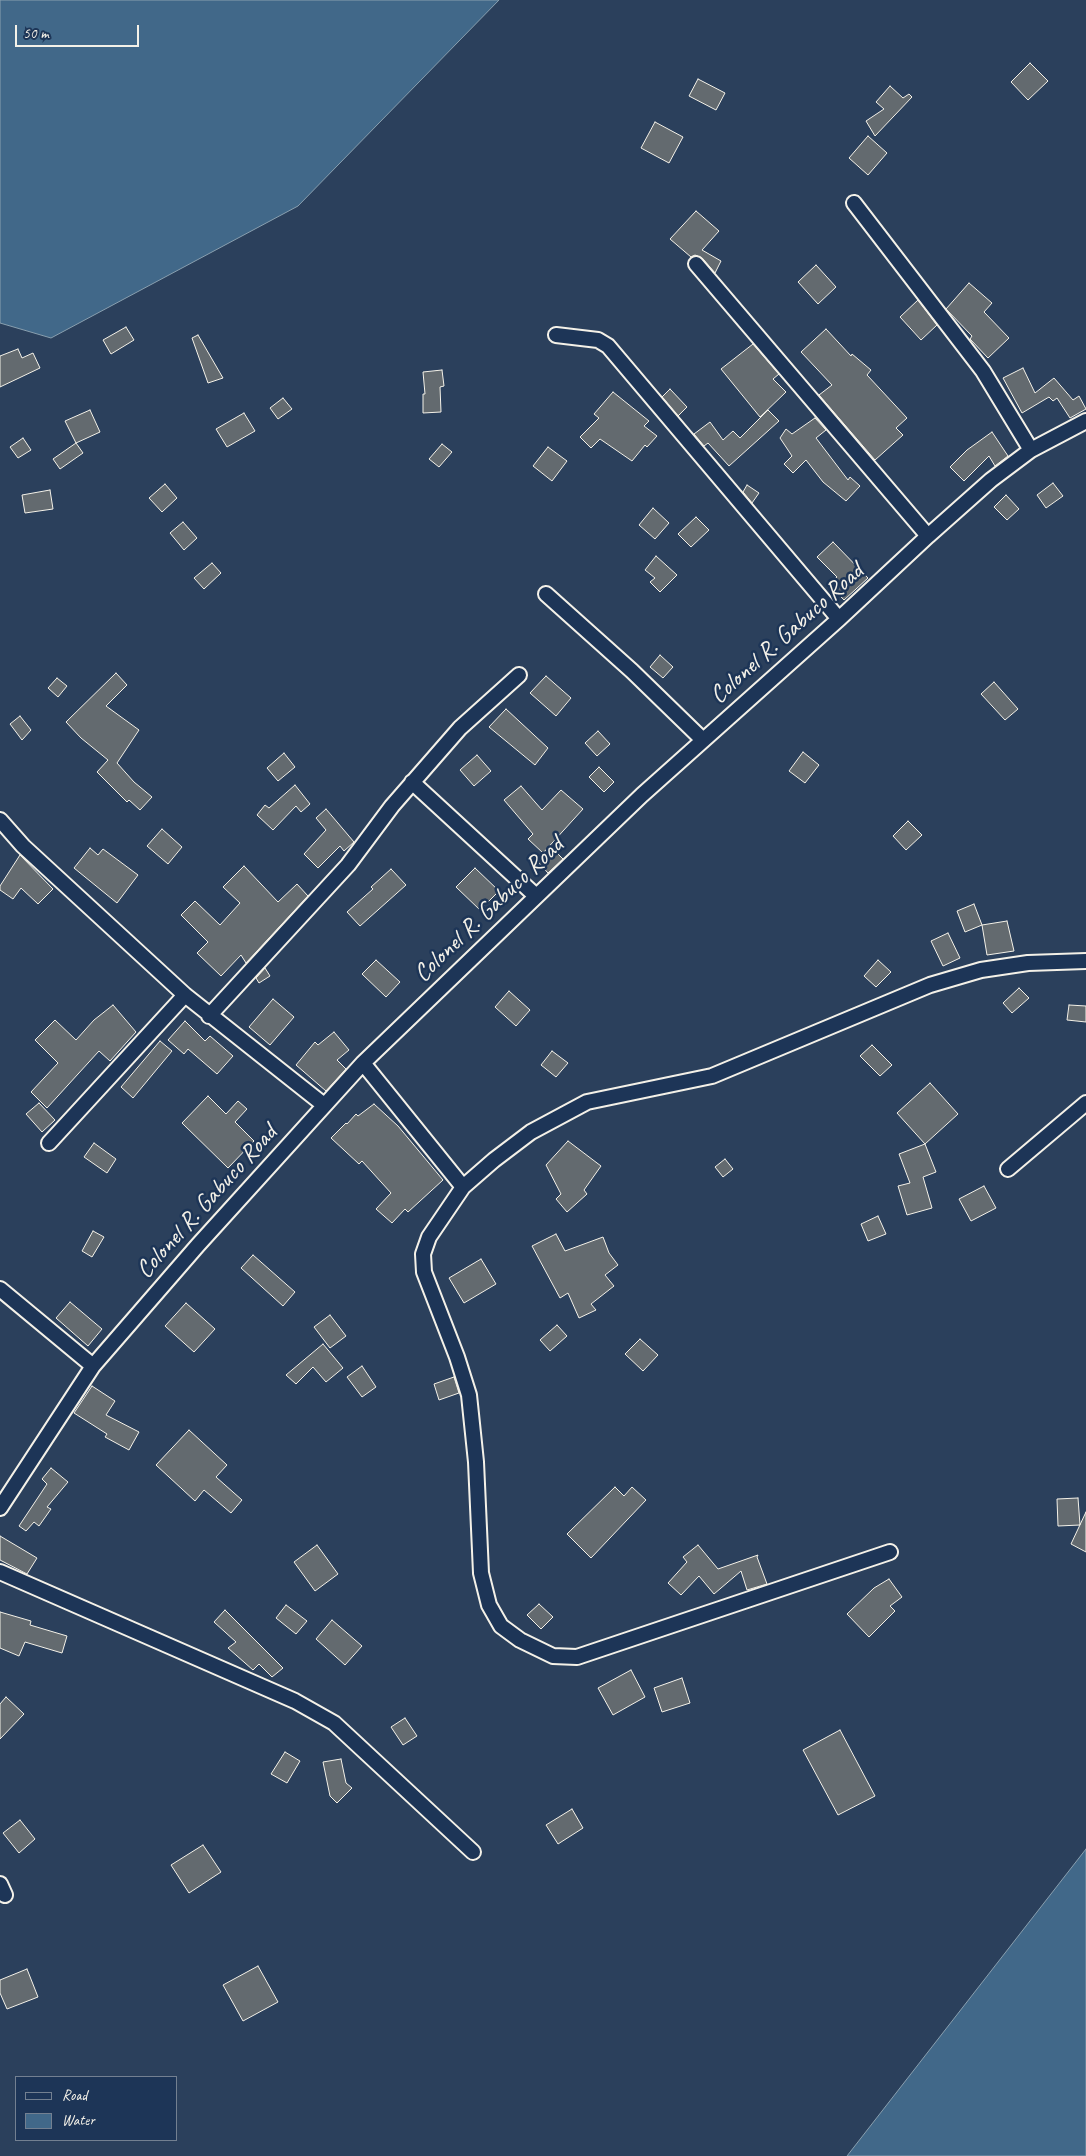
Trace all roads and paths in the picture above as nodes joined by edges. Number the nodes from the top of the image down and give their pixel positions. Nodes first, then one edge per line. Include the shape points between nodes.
1 (854, 203) dead end
2 (696, 264) dead end
3 (556, 334) dead end
4 (1086, 421) edge
5 (1031, 450) junction
6 (928, 536) junction
7 (546, 594) dead end
8 (840, 619) junction
9 (519, 675) dead end
10 (703, 740) junction
11 (412, 782) junction
12 (0, 820) edge
13 (536, 896) junction
14 (1086, 961) edge
15 (185, 995) junction
16 (209, 1016) junction
17 (363, 1063) junction
18 (1086, 1103) edge
19 (324, 1105) junction
20 (49, 1143) dead end
21 (1008, 1170) dead end
22 (463, 1187) junction
23 (0, 1289) edge
24 (93, 1366) junction
25 (0, 1508) edge
26 (890, 1552) dead end
27 (0, 1572) edge
28 (473, 1852) dead end

1 - 5 street via 983,372
2 - 6 street
3 - 8 street via 598,340 608,346
4 - 5 street, Colonel R. Gabuco Road
5 - 6 street, Colonel R. Gabuco Road
6 - 8 street, Colonel R. Gabuco Road
7 - 10 street
8 - 10 street, Colonel R. Gabuco Road
9 - 11 street via 460,728
10 - 13 street, Colonel R. Gabuco Road
11 - 13 street
11 - 16 street via 348,865
12 - 15 street via 23,846
13 - 17 street, Colonel R. Gabuco Road
14 - 22 street via 1028,963 930,985 712,1076 587,1102 532,1132
15 - 16 street
15 - 20 street
16 - 19 street
17 - 19 street, Colonel R. Gabuco Road
17 - 22 street
18 - 21 street
19 - 24 street, Colonel R. Gabuco Road
22 - 26 street via 429,1237 423,1254 424,1272 469,1395 481,1573 489,1604 501,1626 520,1640 553,1656 577,1657
23 - 24 street
24 - 25 street, Colonel R. Gabuco Road
27 - 28 street via 303,1705 334,1724

